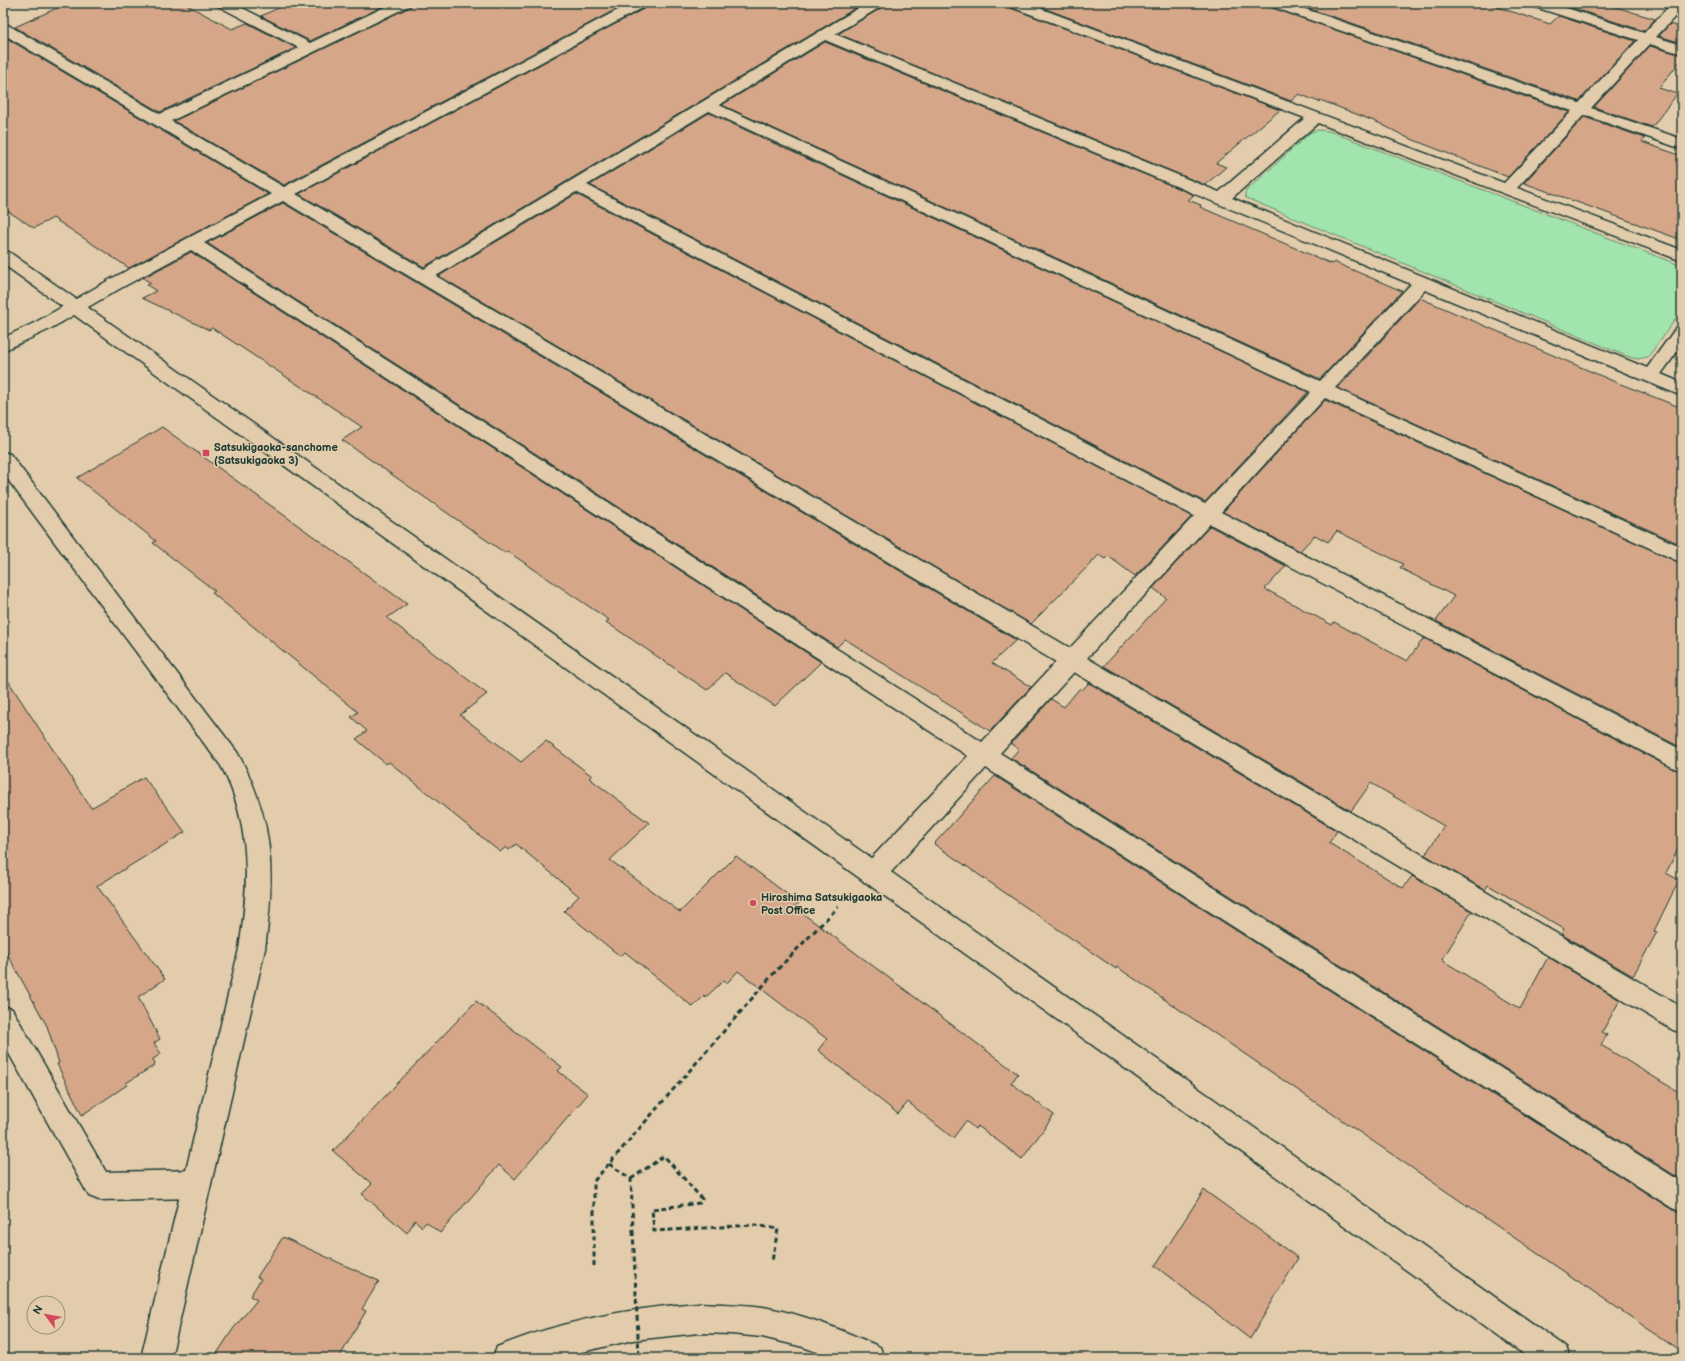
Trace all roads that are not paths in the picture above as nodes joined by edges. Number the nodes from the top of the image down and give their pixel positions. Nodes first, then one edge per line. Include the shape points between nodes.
1 (223, 3) edge
2 (404, 3) edge
3 (641, 3) edge
4 (877, 3) edge
5 (1014, 3) edge
6 (1275, 3) edge
7 (1537, 3) edge
8 (1680, 3) edge
9 (3, 28) edge
10 (825, 34) junction
11 (1647, 39) junction
12 (310, 48) junction
13 (1682, 50) edge
14 (708, 105) junction
15 (1582, 109) junction
16 (1316, 117) junction
17 (160, 120) junction
18 (1682, 144) edge
19 (575, 185) junction
20 (1507, 190) junction
21 (283, 195) junction
22 (1221, 199) junction
23 (192, 243) junction
24 (3, 256) edge
25 (1682, 256) edge
26 (423, 277) junction
27 (1423, 282) junction
28 (75, 307) junction
29 (1682, 332) edge
30 (3, 346) edge
31 (1650, 377) junction
32 (1323, 390) junction
33 (1682, 390) edge
34 (3, 459) edge
35 (1208, 514) junction
36 (1682, 556) edge
37 (1071, 660) junction
38 (984, 755) junction
39 (1682, 761) edge
40 (873, 874) junction
41 (3, 1018) edge
42 (1682, 1021) edge
43 (197, 1184) junction
44 (1682, 1198) edge
45 (156, 1358) edge
46 (508, 1358) edge
47 (868, 1358) edge
48 (1555, 1358) edge

1 - 12 street
2 - 12 street
3 - 21 street
4 - 10 street
5 - 16 street
6 - 15 street
7 - 11 street
8 - 11 street
9 - 17 street
10 - 14 street
10 - 22 street
11 - 13 street
11 - 15 street
12 - 17 street
14 - 19 street
14 - 32 street
15 - 18 street
15 - 20 street
16 - 20 street
16 - 22 street
17 - 21 street
19 - 26 street
19 - 35 street
20 - 25 street
21 - 23 street
21 - 26 street
22 - 27 street
23 - 28 street
23 - 38 street
24 - 28 street
26 - 37 street
27 - 31 street
27 - 32 street
28 - 30 street
28 - 40 street
29 - 31 street
31 - 33 street
32 - 35 street
32 - 36 street
34 - 43 street via 229,758 243,786 253,816 260,878 258,913 252,949
35 - 37 street
35 - 39 street
37 - 38 street
37 - 42 street
38 - 40 street
38 - 44 street
40 - 48 street
41 - 43 street via 99,1186
43 - 45 street
46 - 47 street via 580,1335 697,1318 762,1322 797,1330 833,1342

